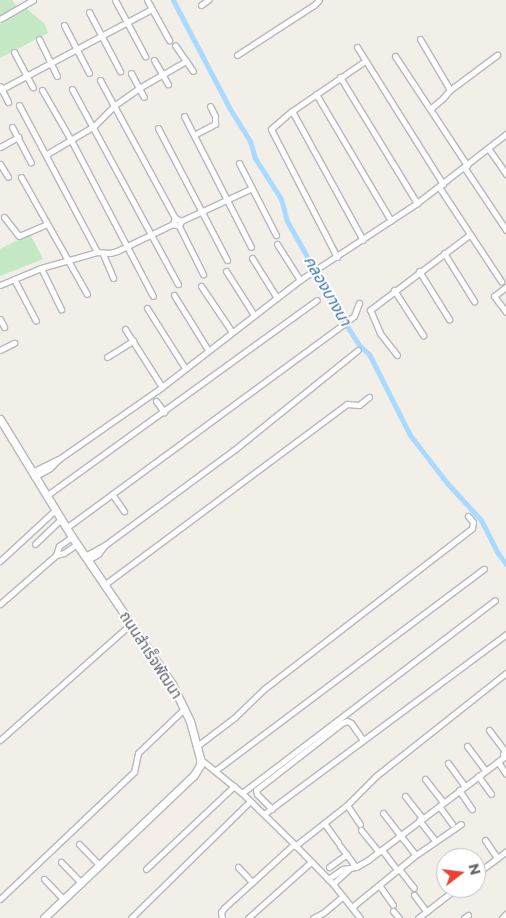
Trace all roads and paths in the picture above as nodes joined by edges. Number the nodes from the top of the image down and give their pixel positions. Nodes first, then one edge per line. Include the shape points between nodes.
1 (33, 0) edge
2 (115, 0) edge
3 (147, 0) edge
4 (208, 0) edge
5 (318, 0) edge
6 (201, 5) dead end
7 (152, 9) junction
8 (89, 12) dead end
9 (0, 19) edge
10 (127, 22) junction
11 (64, 26) dead end
12 (102, 36) junction
13 (39, 39) dead end
14 (420, 39) dead end
15 (169, 40) dead end
16 (175, 45) dead end
17 (357, 47) dead end
18 (76, 49) junction
19 (14, 52) dead end
20 (237, 55) dead end
21 (497, 55) dead end
22 (144, 56) dead end
23 (396, 56) dead end
24 (154, 60) dead end
25 (186, 61) junction
26 (365, 61) junction
27 (51, 63) junction
28 (120, 71) dead end
29 (193, 71) dead end
30 (89, 72) dead end
31 (130, 73) dead end
32 (162, 74) junction
33 (27, 76) junction
34 (57, 76) dead end
35 (340, 77) junction
36 (100, 80) dead end
37 (168, 84) dead end
38 (33, 87) dead end
39 (1, 88) edge
40 (139, 88) junction
41 (72, 89) dead end
42 (42, 90) dead end
43 (450, 90) junction
44 (316, 94) junction
45 (144, 97) dead end
46 (8, 102) dead end
47 (19, 105) dead end
48 (115, 105) junction
49 (210, 106) dead end
50 (430, 109) junction
51 (292, 110) junction
52 (184, 116) dead end
53 (94, 126) junction
54 (12, 127) dead end
55 (158, 128) dead end
56 (506, 134) edge
57 (194, 135) junction
58 (18, 137) junction
59 (71, 140) junction
60 (0, 147) edge
61 (488, 148) junction
62 (47, 154) junction
63 (31, 162) dead end
64 (239, 162) dead end
65 (0, 164) edge
66 (466, 166) junction
67 (506, 174) edge
68 (8, 178) dead end
69 (21, 178) dead end
70 (441, 185) junction
71 (252, 188) junction
72 (226, 198) junction
73 (417, 203) junction
74 (202, 210) junction
75 (4, 217) dead end
76 (391, 221) junction
77 (177, 223) junction
78 (47, 224) junction
79 (506, 230) edge
80 (153, 234) junction
81 (276, 235) dead end
82 (469, 235) junction
83 (363, 240) junction
84 (277, 244) dead end
85 (251, 246) dead end
86 (127, 247) junction
87 (97, 252) junction
88 (444, 253) junction
89 (103, 254) junction
90 (338, 257) junction
91 (252, 258) dead end
92 (227, 260) dead end
93 (69, 261) junction
94 (41, 268) junction
95 (226, 271) dead end
96 (419, 271) junction
97 (203, 274) dead end
98 (113, 278) dead end
99 (14, 279) junction
100 (300, 280) junction
101 (501, 281) dead end
102 (178, 284) dead end
103 (0, 285) edge
104 (201, 286) dead end
105 (506, 287) edge
106 (394, 290) junction
107 (87, 294) dead end
108 (174, 295) dead end
109 (153, 296) dead end
110 (277, 298) junction
111 (318, 300) dead end
112 (474, 301) dead end
113 (359, 303) dead end
114 (147, 308) dead end
115 (61, 309) dead end
116 (506, 312) edge
117 (254, 315) junction
118 (0, 319) edge
119 (449, 319) dead end
120 (36, 321) dead end
121 (4, 327) dead end
122 (125, 329) dead end
123 (232, 332) junction
124 (422, 335) dead end
125 (133, 341) junction
126 (14, 343) dead end
127 (0, 350) edge
128 (208, 350) junction
129 (358, 350) dead end
130 (397, 355) dead end
131 (107, 357) dead end
132 (185, 368) junction
133 (162, 387) junction
134 (368, 397) dead end
135 (156, 401) dead end
136 (164, 412) junction
137 (0, 418) edge
138 (33, 475) junction
139 (112, 494) junction
140 (46, 496) junction
141 (55, 510) junction
142 (124, 511) dead end
143 (468, 516) dead end
144 (61, 519) junction
145 (66, 528) junction
146 (72, 537) junction
147 (35, 544) dead end
148 (77, 544) junction
149 (56, 555) junction
150 (86, 558) junction
151 (0, 561) edge
152 (484, 568) dead end
153 (104, 585) junction
154 (0, 604) edge
155 (474, 616) dead end
156 (132, 623) junction
157 (506, 634) edge
158 (506, 673) edge
159 (185, 708) junction
160 (489, 730) dead end
161 (0, 740) edge
162 (363, 740) junction
163 (197, 746) junction
164 (467, 746) dead end
165 (505, 750) edge
166 (505, 758) edge
167 (200, 759) junction
168 (498, 762) junction
169 (448, 763) dead end
170 (216, 770) junction
171 (485, 770) junction
172 (506, 774) edge
173 (478, 776) junction
174 (425, 779) dead end
175 (234, 786) junction
176 (464, 786) junction
177 (459, 790) junction
178 (242, 793) junction
179 (492, 794) dead end
180 (405, 796) dead end
181 (250, 801) junction
182 (441, 804) junction
183 (347, 806) junction
184 (272, 809) junction
185 (472, 809) dead end
186 (383, 813) dead end
187 (265, 816) junction
188 (420, 819) junction
189 (324, 822) junction
190 (452, 824) dead end
191 (461, 824) dead end
192 (400, 836) junction
193 (433, 838) dead end
194 (485, 840) dead end
195 (79, 844) dead end
196 (294, 845) junction
197 (381, 851) junction
198 (506, 851) edge
199 (414, 853) dead end
200 (346, 854) junction
201 (497, 858) junction
202 (61, 862) dead end
203 (311, 862) junction
204 (100, 866) junction
205 (486, 866) edge
206 (238, 867) dead end
207 (329, 867) dead end
208 (356, 867) junction
209 (349, 868) junction
210 (397, 868) junction
211 (146, 869) dead end
212 (44, 879) dead end
213 (328, 879) junction
214 (252, 882) junction
215 (82, 884) junction
216 (333, 884) junction
217 (379, 885) junction
218 (414, 888) dead end
219 (414, 895) dead end
220 (343, 896) junction
221 (445, 898) edge
222 (0, 899) edge
223 (63, 899) junction
224 (352, 907) junction
225 (426, 912) junction
226 (506, 914) edge
227 (317, 917) edge
228 (44, 918) edge
229 (131, 918) edge
230 (222, 918) edge
231 (248, 918) edge
232 (360, 918) edge
233 (399, 918) edge
234 (418, 918) edge
235 (502, 918) edge

1 - 9 street
2 - 10 street
3 - 7 street
4 - 6 street
5 - 20 street
7 - 10 street
7 - 15 street
8 - 12 street
10 - 12 street
10 - 22 street
11 - 18 street
12 - 18 street
12 - 28 street
13 - 27 street
14 - 43 street
16 - 25 street
17 - 26 street
18 - 27 street
18 - 30 street
19 - 33 street
21 - 43 street
23 - 50 street
24 - 32 street
25 - 29 street
25 - 32 street
26 - 35 street
26 - 70 street
27 - 33 street
27 - 34 street
31 - 40 street
32 - 37 street
32 - 40 street
33 - 38 street
33 - 39 street
35 - 44 street
35 - 73 street
36 - 48 street
39 - 46 street
40 - 45 street
40 - 48 street
41 - 53 street
42 - 59 street
43 - 50 street
44 - 51 street
44 - 76 street
47 - 62 street
48 - 53 street
48 - 77 street
49 - 57 street via 215,124
50 - 66 street
51 - 83 street
51 - 90 street via 272,126 272,133
52 - 57 street
53 - 59 street
53 - 80 street
54 - 58 street
55 - 74 street
56 - 61 street
57 - 72 street
58 - 60 street
58 - 63 street
59 - 62 street
59 - 86 street
61 - 66 street
61 - 67 street
62 - 87 street
64 - 71 street
65 - 68 street
66 - 70 street
66 - 79 street
69 - 78 street
70 - 73 street
70 - 82 street
71 - 72 street
71 - 81 street
72 - 74 street
72 - 85 street
73 - 76 street
74 - 77 street
74 - 92 street
75 - 78 street via 19,236
76 - 83 street
77 - 80 street
77 - 97 street
78 - 93 street
80 - 86 street
80 - 102 street
82 - 88 street
82 - 101 street
83 - 90 street
84 - 100 street
86 - 89 street
86 - 109 street
87 - 89 street
87 - 93 street
88 - 96 street
88 - 112 street
89 - 98 street
90 - 100 street
91 - 110 street
93 - 94 street
93 - 107 street
94 - 99 street
94 - 115 street
95 - 117 street
96 - 106 street
96 - 119 street
99 - 103 street
99 - 120 street
100 - 110 street
104 - 123 street
105 - 116 street via 494,296
106 - 124 street
106 - 130 street via 370,310 380,333
108 - 128 street
110 - 117 street
111 - 136 street
113 - 139 street via 354,316 344,324
114 - 132 street
117 - 123 street
118 - 121 street
122 - 125 street
123 - 128 street
125 - 131 street
125 - 133 street
126 - 127 street
128 - 132 street
129 - 150 street via 242,444 105,545 98,554
132 - 133 street
133 - 138 street via 50,468
134 - 153 street via 356,406 347,404
135 - 136 street
136 - 140 street
137 - 138 street, ถนนสำเร็จพัฒนา
138 - 140 street, ถนนสำเร็จพัฒนา
139 - 142 street
139 - 145 street
140 - 141 street, ถนนสำเร็จพัฒนา
141 - 144 street, ถนนสำเร็จพัฒนา
141 - 151 street
143 - 163 street via 473,522 472,528 264,689 235,717
144 - 145 street, ถนนสำเร็จพัฒนา
144 - 147 street
145 - 146 street, ถนนสำเร็จพัฒนา
146 - 148 street, ถนนสำเร็จพัฒนา
146 - 149 street via 59,546
148 - 149 street
148 - 150 street, ถนนสำเร็จพัฒนา
149 - 154 street
150 - 153 street, ถนนสำเร็จพัฒนา
152 - 170 street
153 - 156 street, ถนนสำเร็จพัฒนา
155 - 178 street
156 - 159 street, ถนนสำเร็จพัฒนา
156 - 161 street
157 - 162 street
158 - 183 street via 376,776
159 - 163 street, ถนนสำเร็จพัฒนา
159 - 222 street via 138,753 134,772
160 - 165 street
162 - 184 street
162 - 184 street via 351,723 342,723 256,790 256,794
163 - 167 street, ถนนสำเร็จพัฒนา
164 - 171 street
165 - 166 street
166 - 168 street
167 - 170 street
167 - 204 street via 194,775
168 - 171 street
168 - 172 street
169 - 176 street
170 - 175 street
171 - 173 street
173 - 176 street
173 - 179 street
174 - 182 street
175 - 178 street
175 - 211 street
176 - 177 street
177 - 182 street
177 - 185 street
178 - 181 street
180 - 188 street
181 - 187 street
181 - 229 street
182 - 188 street
182 - 190 street
183 - 189 street
183 - 197 street
184 - 187 street
186 - 192 street
187 - 196 street
188 - 192 street
188 - 193 street
189 - 196 street
189 - 200 street
191 - 210 street
192 - 197 street
192 - 199 street
194 - 201 street
195 - 204 street
196 - 203 street
196 - 214 street
197 - 208 street
197 - 210 street
198 - 201 street
200 - 207 street
200 - 208 street
201 - 205 street
202 - 215 street
203 - 213 street
203 - 231 street
204 - 215 street
206 - 214 street
208 - 209 street
209 - 213 street
209 - 216 street
210 - 217 street
210 - 218 street
212 - 223 street
213 - 216 street
214 - 230 street via 224,908
215 - 223 street
216 - 220 street
217 - 224 street
217 - 233 street
219 - 225 street
220 - 224 street
220 - 227 street
221 - 225 street
223 - 228 street
224 - 232 street
225 - 234 street
226 - 235 street

